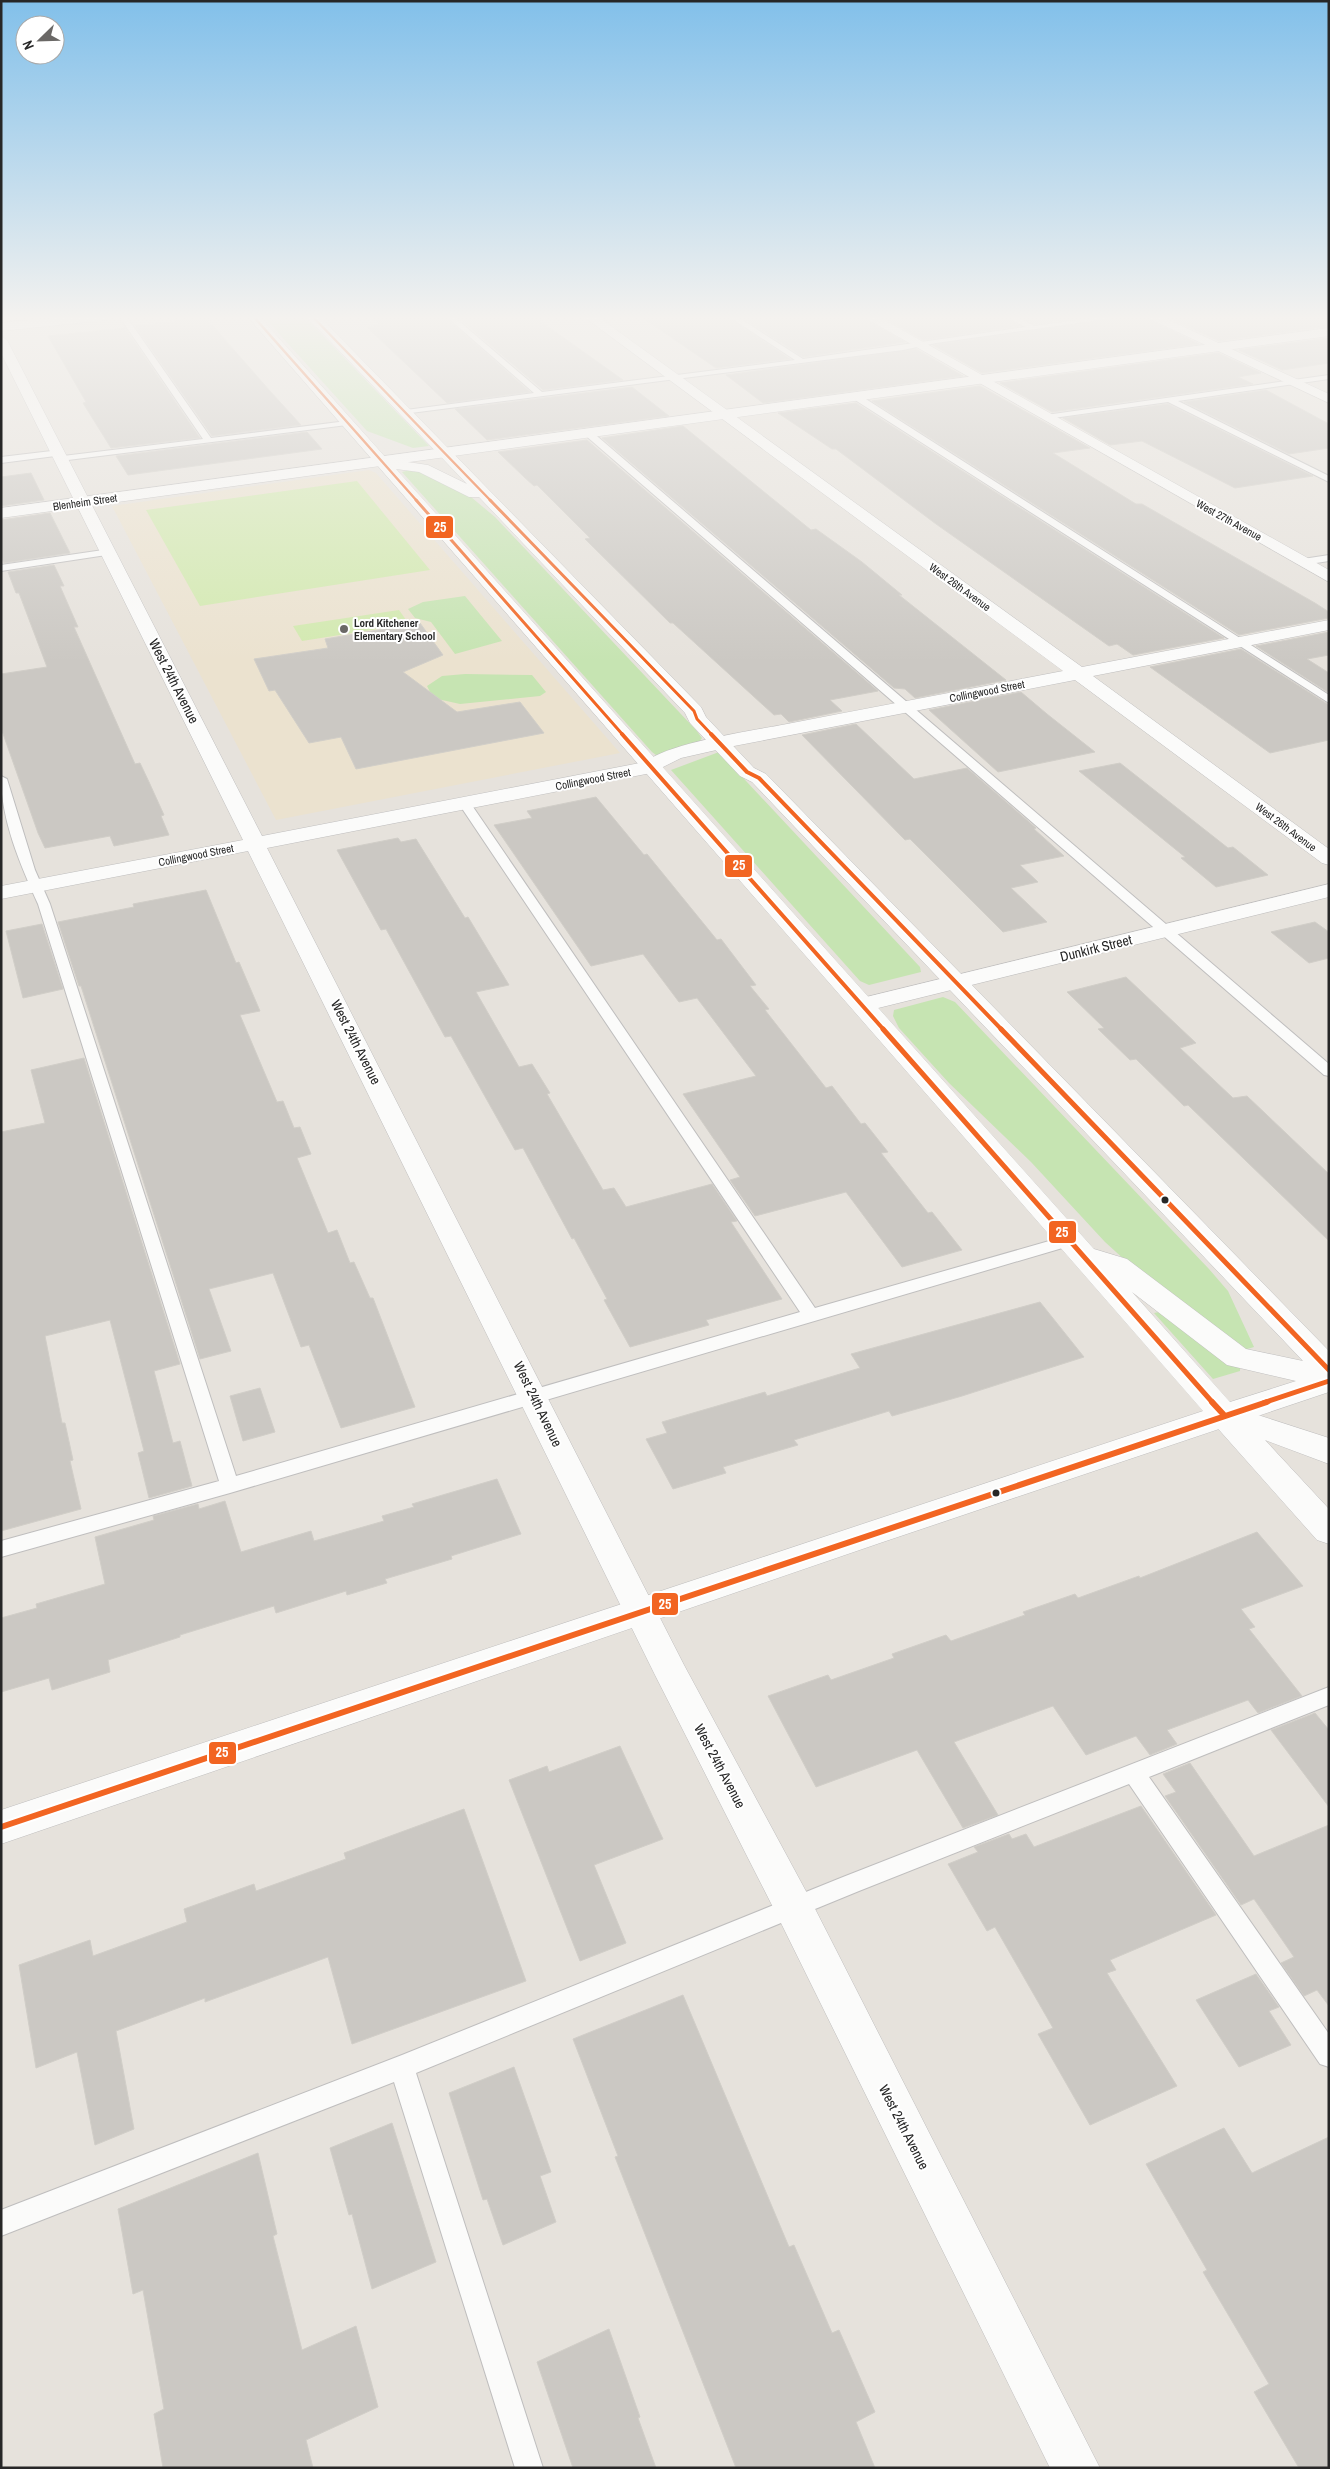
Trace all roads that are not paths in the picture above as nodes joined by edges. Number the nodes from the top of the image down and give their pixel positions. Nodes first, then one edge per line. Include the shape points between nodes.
1 (48, 431) edge
2 (202, 431) edge
3 (284, 431) edge
4 (354, 431) edge
5 (360, 431) edge
6 (424, 431) edge
7 (601, 431) edge
8 (746, 431) edge
9 (910, 431) edge
10 (1071, 431) edge
11 (1233, 431) edge
12 (588, 433) junction
13 (381, 440) dead end
14 (209, 441) junction
15 (397, 446) dead end
16 (445, 453) junction
17 (61, 456) junction
18 (1, 460) edge
19 (380, 462) junction
20 (1329, 479) edge
21 (85, 502) junction
22 (500, 512) junction
23 (1, 514) edge
24 (110, 552) junction
25 (1329, 558) edge
26 (1303, 562) junction
27 (1, 568) edge
28 (1329, 577) edge
29 (1329, 624) edge
30 (1239, 642) junction
31 (1078, 673) junction
32 (1329, 700) edge
33 (906, 707) junction
34 (720, 743) junction
35 (651, 767) junction
36 (1, 779) edge
37 (465, 804) junction
38 (255, 844) junction
39 (1329, 859) edge
40 (36, 886) junction
41 (1329, 890) edge
42 (1, 893) edge
43 (1165, 930) junction
44 (955, 982) junction
45 (862, 1005) junction
46 (1329, 1072) edge
47 (1077, 1248) junction
48 (810, 1314) junction
49 (1329, 1370) edge
50 (1329, 1377) edge
51 (1329, 1381) edge
52 (534, 1397) junction
53 (1224, 1415) junction
54 (1329, 1452) edge
55 (230, 1486) junction
56 (1329, 1531) edge
57 (1, 1549) edge
58 (640, 1611) junction
59 (1329, 1696) edge
60 (1134, 1773) junction
61 (1, 1827) edge
62 (794, 1908) junction
63 (1329, 2055) edge
64 (402, 2067) junction
65 (1, 2223) edge
66 (529, 2468) edge
67 (1076, 2468) edge

1 - 17 street, West 24th Avenue
2 - 14 lane
3 - 14 lane
4 - 19 street
5 - 13 street
6 - 16 street
7 - 12 street, Blenheim Street
8 - 31 street, West 26th Avenue
9 - 30 lane
10 - 26 street, West 27th Avenue
11 - 20 lane
12 - 16 street, Blenheim Street
12 - 33 lane
14 - 17 lane
15 - 16 street
16 - 19 street, Blenheim Street
16 - 22 street
17 - 18 lane
17 - 21 street, West 24th Avenue
19 - 21 street, Blenheim Street
19 - 22 street via 423,468 462,487
19 - 35 street
21 - 23 street, Blenheim Street
21 - 24 street, West 24th Avenue
22 - 34 street via 694,711 697,719
24 - 27 lane
24 - 38 street, West 24th Avenue
25 - 26 lane
26 - 28 street, West 27th Avenue
29 - 30 street, Collingwood Street
30 - 31 street, Collingwood Street
30 - 32 lane
31 - 33 street, Collingwood Street
31 - 39 street, West 26th Avenue
33 - 34 street, Collingwood Street
33 - 43 lane
34 - 35 street, Collingwood Street via 661,759
34 - 44 street via 747,772 759,778
35 - 37 street, Collingwood Street
35 - 45 street
36 - 40 lane
37 - 38 street, Collingwood Street
37 - 48 lane
38 - 40 street, Collingwood Street
38 - 52 street, West 24th Avenue
40 - 42 street, Collingwood Street
40 - 55 lane
41 - 43 street, Dunkirk Street
43 - 44 street, Dunkirk Street
43 - 46 lane
44 - 45 street, Dunkirk Street
44 - 49 street
45 - 47 street
47 - 48 lane
47 - 50 street via 1117,1266 1237,1358
47 - 53 street
48 - 52 lane
51 - 53 street
52 - 55 lane
52 - 58 street, West 24th Avenue
53 - 54 street
53 - 56 street
53 - 58 street
55 - 57 lane
58 - 61 street
58 - 62 street, West 24th Avenue
59 - 60 lane
60 - 62 lane
60 - 63 lane
62 - 64 lane
62 - 67 street, West 24th Avenue
64 - 65 lane
64 - 66 lane

